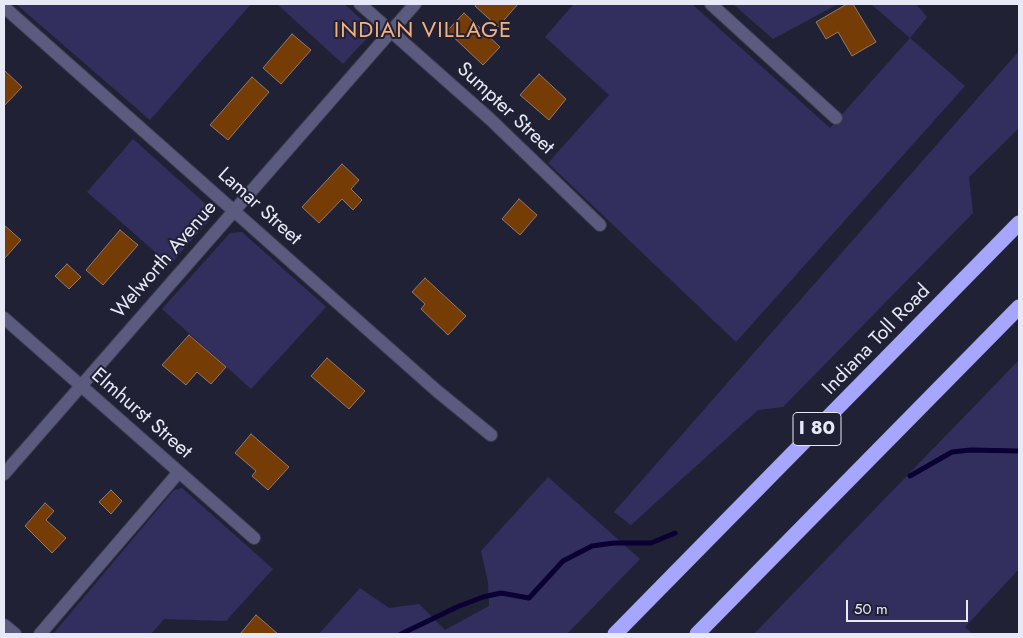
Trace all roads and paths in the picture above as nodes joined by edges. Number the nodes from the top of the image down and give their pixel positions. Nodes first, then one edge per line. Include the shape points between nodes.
1 (360, 4) edge
2 (415, 4) edge
3 (711, 4) edge
4 (4, 7) edge
5 (391, 31) junction
6 (836, 118) dead end
7 (233, 209) junction
8 (1019, 223) edge
9 (600, 225) dead end
10 (1019, 307) edge
11 (4, 318) edge
12 (81, 386) junction
13 (491, 435) dead end
14 (179, 472) junction
15 (4, 474) edge
16 (254, 538) dead end
17 (4, 625) edge
18 (15, 634) edge
19 (40, 634) edge
20 (615, 634) edge
21 (698, 634) edge

1 - 5 street, Sumpter Street
2 - 5 street, Welworth Avenue
3 - 6 street
4 - 7 street, Lamar Street
5 - 7 street, Welworth Avenue
5 - 9 street, Sumpter Street via 490,119
7 - 12 street, Welworth Avenue
7 - 13 street, Lamar Street
8 - 20 highway, Indiana Toll Road / I 80
10 - 21 highway
11 - 12 street, Elmhurst Street
12 - 14 street, Elmhurst Street
12 - 15 street, Welworth Avenue
14 - 16 street, Elmhurst Street
14 - 19 street
17 - 18 street

